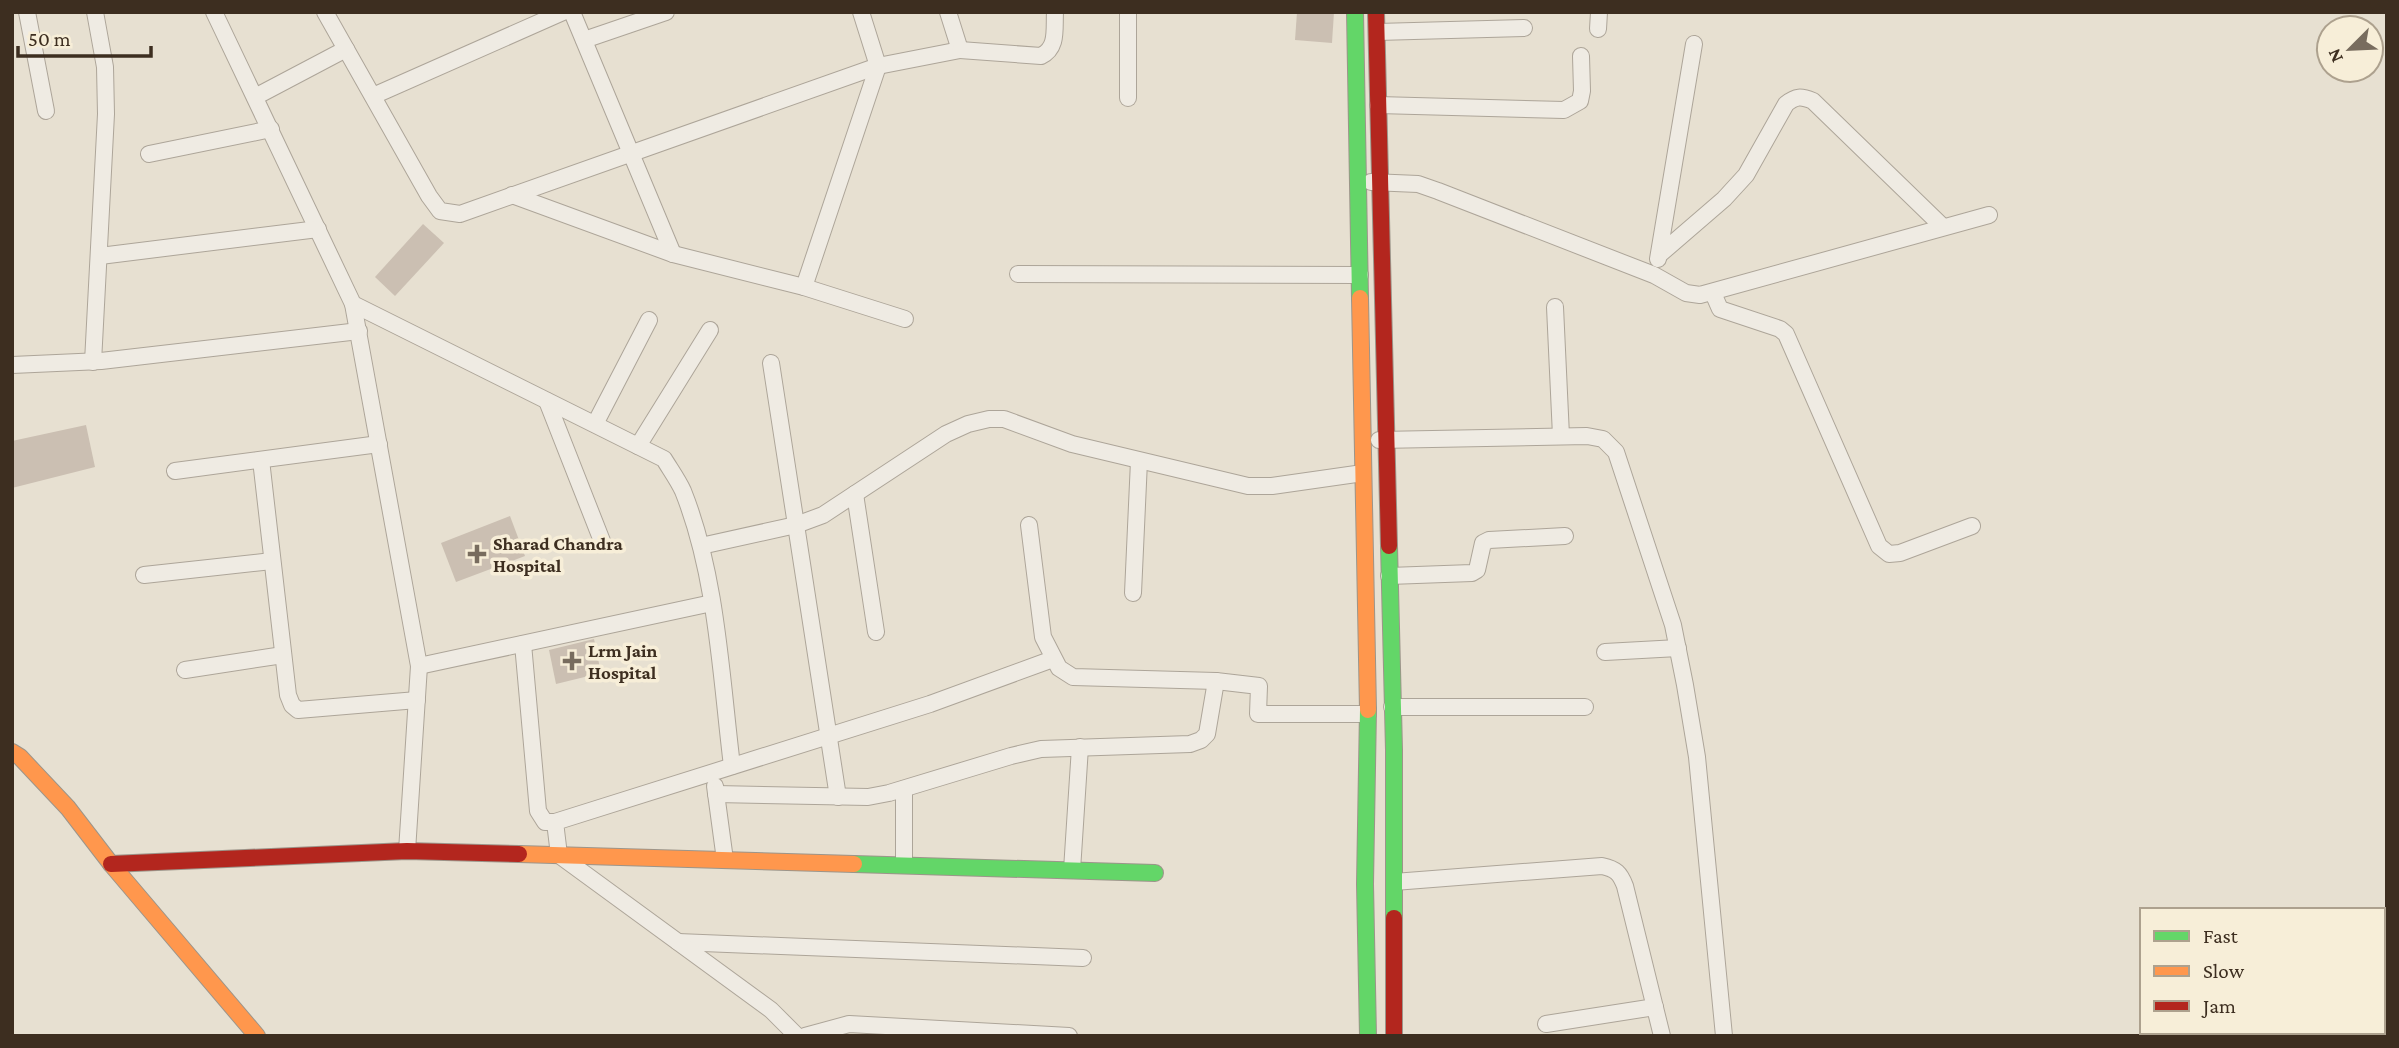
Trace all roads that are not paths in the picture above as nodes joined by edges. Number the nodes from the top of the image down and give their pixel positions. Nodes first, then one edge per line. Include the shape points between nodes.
1 (27, 12) edge
2 (95, 12) edge
3 (214, 12) edge
4 (325, 12) edge
5 (563, 12) edge
6 (572, 12) edge
7 (666, 12) edge
8 (861, 12) edge
9 (948, 12) edge
10 (1055, 12) edge
11 (1128, 12) edge
12 (1355, 12) edge
13 (1376, 12) edge
14 (1524, 28) dead end
15 (1377, 32) junction
16 (584, 40) junction
17 (1694, 44) dead end
18 (346, 49) junction
19 (960, 50) junction
20 (1581, 57) dead end
21 (878, 66) junction
22 (373, 96) junction
23 (255, 97) junction
24 (1128, 98) dead end
25 (1378, 105) junction
26 (46, 111) dead end
27 (271, 129) junction
28 (631, 152) junction
29 (149, 153) dead end
30 (1358, 182) junction
31 (1379, 182) junction
32 (512, 195) junction
33 (1989, 215) dead end
34 (1943, 227) junction
35 (318, 229) junction
36 (673, 254) junction
37 (1660, 255) junction
38 (100, 256) junction
39 (1018, 274) dead end
40 (1360, 275) junction
41 (1654, 275) junction
42 (804, 287) junction
43 (1713, 293) junction
44 (354, 303) junction
45 (1555, 307) dead end
46 (905, 319) dead end
47 (649, 320) dead end
48 (710, 330) dead end
49 (359, 331) junction
50 (93, 362) junction
51 (771, 363) dead end
52 (12, 365) edge
53 (547, 401) junction
54 (594, 424) junction
55 (1561, 436) junction
56 (1386, 440) junction
57 (1363, 441) junction
58 (379, 443) junction
59 (638, 446) junction
60 (261, 460) junction
61 (1139, 461) junction
62 (175, 471) dead end
63 (1363, 473) junction
64 (855, 494) junction
65 (796, 525) junction
66 (1029, 525) dead end
67 (1972, 526) dead end
68 (1565, 536) dead end
69 (602, 541) dead end
70 (701, 546) junction
71 (272, 561) junction
72 (144, 576) dead end
73 (1389, 576) junction
74 (1133, 593) dead end
75 (712, 603) junction
76 (876, 632) dead end
77 (523, 644) junction
78 (1678, 648) junction
79 (1605, 652) dead end
80 (283, 655) junction
81 (1053, 659) junction
82 (419, 666) junction
83 (185, 670) dead end
84 (1216, 681) junction
85 (417, 700) junction
86 (1585, 707) dead end
87 (1392, 708) junction
88 (1368, 714) junction
89 (829, 737) junction
90 (1080, 747) junction
91 (1368, 749) junction
92 (1394, 750) junction
93 (12, 752) edge
94 (732, 766) junction
95 (714, 772) junction
96 (904, 789) junction
97 (716, 794) junction
98 (838, 797) junction
99 (555, 822) junction
100 (407, 851) junction
101 (559, 855) junction
102 (725, 860) junction
103 (111, 864) junction
104 (904, 865) junction
105 (1072, 870) junction
106 (1155, 873) dead end
107 (1394, 882) junction
108 (678, 942) junction
109 (1395, 943) junction
110 (1366, 944) junction
111 (1083, 958) dead end
112 (1655, 1007) junction
113 (1546, 1024) dead end
114 (257, 1036) edge
115 (797, 1036) edge
116 (805, 1036) edge
117 (1069, 1036) edge
118 (1368, 1036) edge
119 (1394, 1036) edge
120 (1662, 1036) edge
121 (1724, 1036) edge

1 - 26 street
2 - 38 street via 105,67 106,114
3 - 23 street
4 - 18 street
5 - 22 street
6 - 16 street
7 - 16 street
8 - 21 street
9 - 19 street
10 - 19 street via 1053,45 1041,56
11 - 24 street
12 - 30 street
13 - 15 street
14 - 15 street
15 - 25 street
16 - 28 street
17 - 37 street
18 - 22 street
18 - 23 street
19 - 21 street
20 - 25 street via 1580,101 1564,110
21 - 28 street
21 - 42 street
22 - 32 street via 440,211 460,214
23 - 27 street
25 - 31 street
27 - 29 street
27 - 35 street
28 - 32 street
28 - 36 street
30 - 31 street
30 - 40 street
31 - 41 street via 1418,184
31 - 56 street
32 - 36 street
33 - 34 street
34 - 37 street via 1813,101 1795,97 1786,104 1746,175
34 - 43 street
35 - 38 street
35 - 44 street
36 - 42 street
37 - 41 street
38 - 50 street
39 - 40 street
40 - 57 street
41 - 43 street via 1686,293
42 - 46 street
43 - 67 street via 1720,309 1728,314 1786,334 1879,546 1889,554 1900,553
44 - 49 street
44 - 53 street
45 - 55 street
47 - 54 street
48 - 59 street
49 - 50 street
49 - 58 street
50 - 52 street
51 - 65 street
53 - 54 street
53 - 69 street
54 - 59 street
55 - 56 street
55 - 78 street via 1603,439 1616,452
56 - 57 street
56 - 73 street
57 - 63 street
58 - 60 street
58 - 82 street
59 - 70 street via 664,459 682,489
60 - 62 street
60 - 71 street
61 - 63 street via 1248,486
61 - 64 street via 1072,444 1004,419 989,419 946,434
61 - 74 street
63 - 88 street
64 - 65 street
64 - 76 street
65 - 70 street
65 - 89 street
66 - 81 street via 1042,638
68 - 73 street via 1489,540 1483,544 1477,570 1472,573
70 - 75 street
71 - 72 street
71 - 80 street
73 - 87 street
75 - 77 street
75 - 94 street
77 - 82 street
77 - 99 street via 538,811 544,822
78 - 79 street
78 - 121 street via 1697,757
80 - 83 street
80 - 85 street via 288,695 298,710
81 - 84 street via 1073,677
81 - 89 street
82 - 85 street
84 - 88 street via 1259,686 1258,715
84 - 90 street via 1207,734 1201,740
85 - 100 street
86 - 87 street
87 - 92 street
88 - 91 street
89 - 94 street
89 - 98 street
90 - 96 street via 1012,755
90 - 105 street
91 - 92 street
91 - 110 street
92 - 107 street
93 - 103 street via 68,808
94 - 95 street
95 - 97 street
95 - 99 street
96 - 98 street via 868,797
96 - 104 street
97 - 98 street
97 - 102 street
99 - 101 street
100 - 101 street
100 - 103 street
101 - 102 street
101 - 108 street
102 - 104 street
103 - 114 street
104 - 105 street
105 - 106 street
107 - 109 street
107 - 112 street via 1612,868 1625,886
108 - 111 street
108 - 115 street via 771,1010
109 - 110 street
109 - 119 street
110 - 118 street
112 - 113 street
112 - 120 street
116 - 117 street via 849,1024

